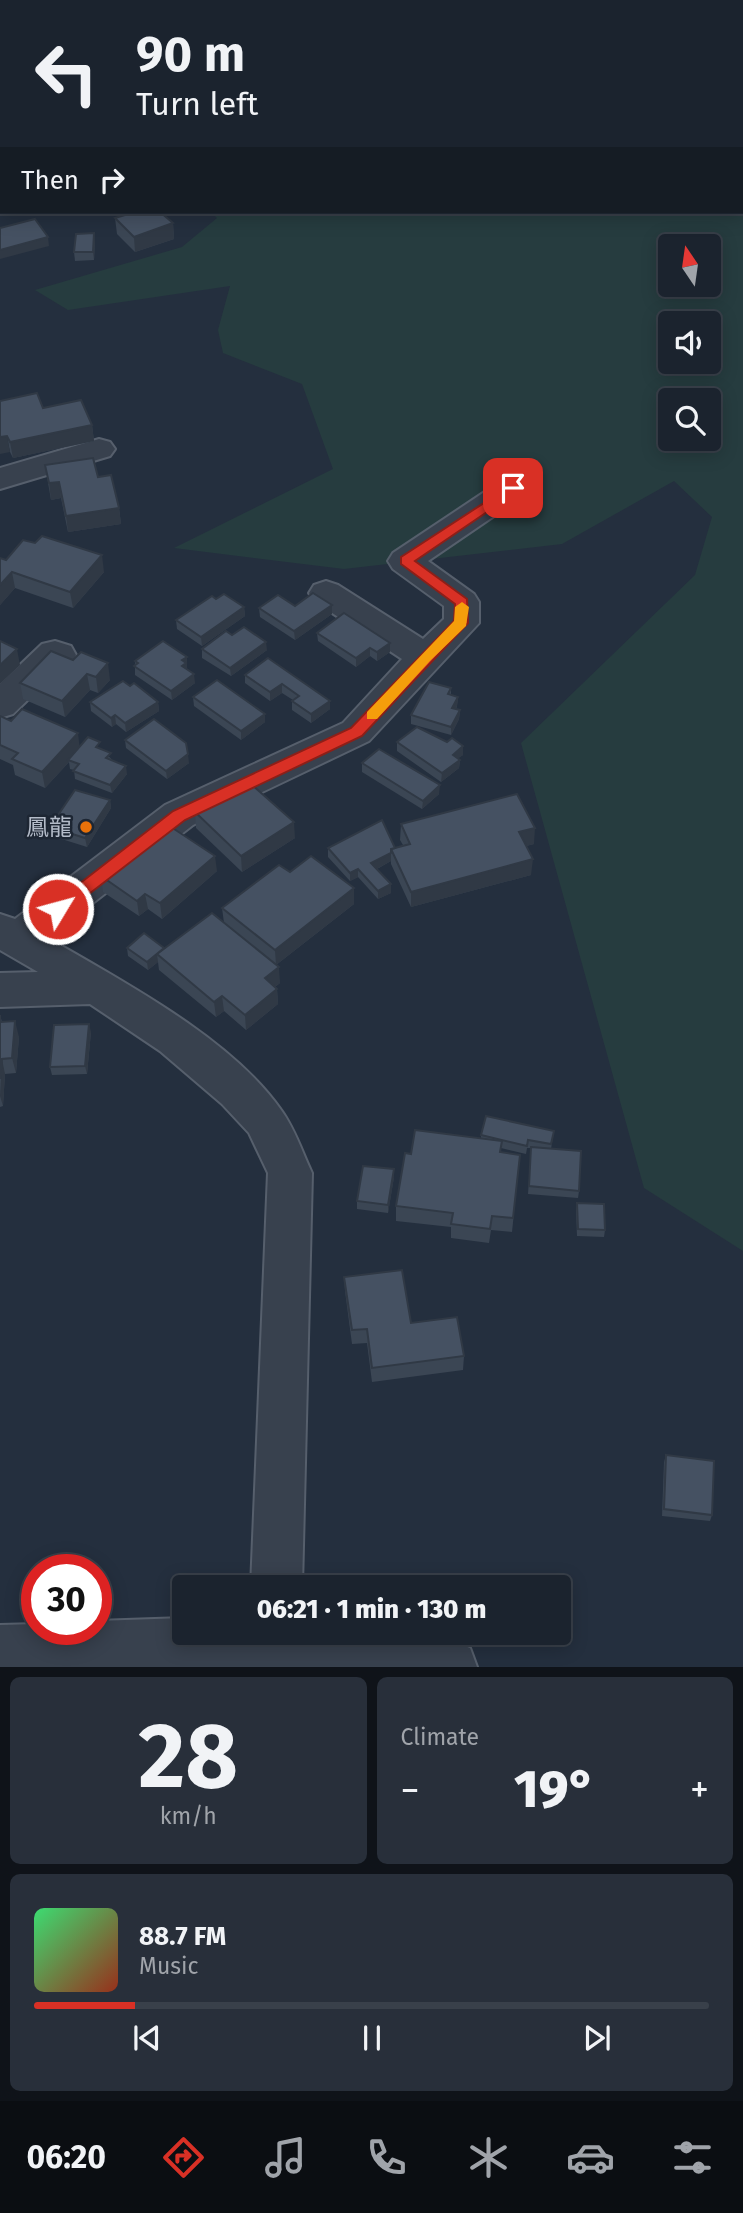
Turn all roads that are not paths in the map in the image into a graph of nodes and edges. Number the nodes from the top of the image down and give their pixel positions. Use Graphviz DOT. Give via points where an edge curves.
graph roads {
  1 [pos="99,449"];
  2 [pos="0,479"];
  3 [pos="513,488"];
  4 [pos="326,593"];
  5 [pos="63,657"];
  6 [pos="425,657"];
  7 [pos="0,705"];
  8 [pos="9,935"];
  9 [pos="92,987"];
  10 [pos="0,990"];
  11 [pos="276,1575"];
  12 [pos="274,1647"];
  13 [pos="0,1651"];
  14 [pos="451,1667"];
  1 -- 2 [label="street"];
  3 -- 6 [label="street" via="405,561 462,602 461,623"];
  4 -- 6 [label="street"];
  5 -- 7 [label="street" via="55,653"];
  6 -- 8 [label="street" via="356,732 179,815"];
  8 -- 9 [label="street"];
  9 -- 10 [label="street"];
  9 -- 11 [label="street" via="227,1081 266,1123 290,1173"];
  12 -- 13 [label="street"];
  12 -- 14 [label="street"];
}
